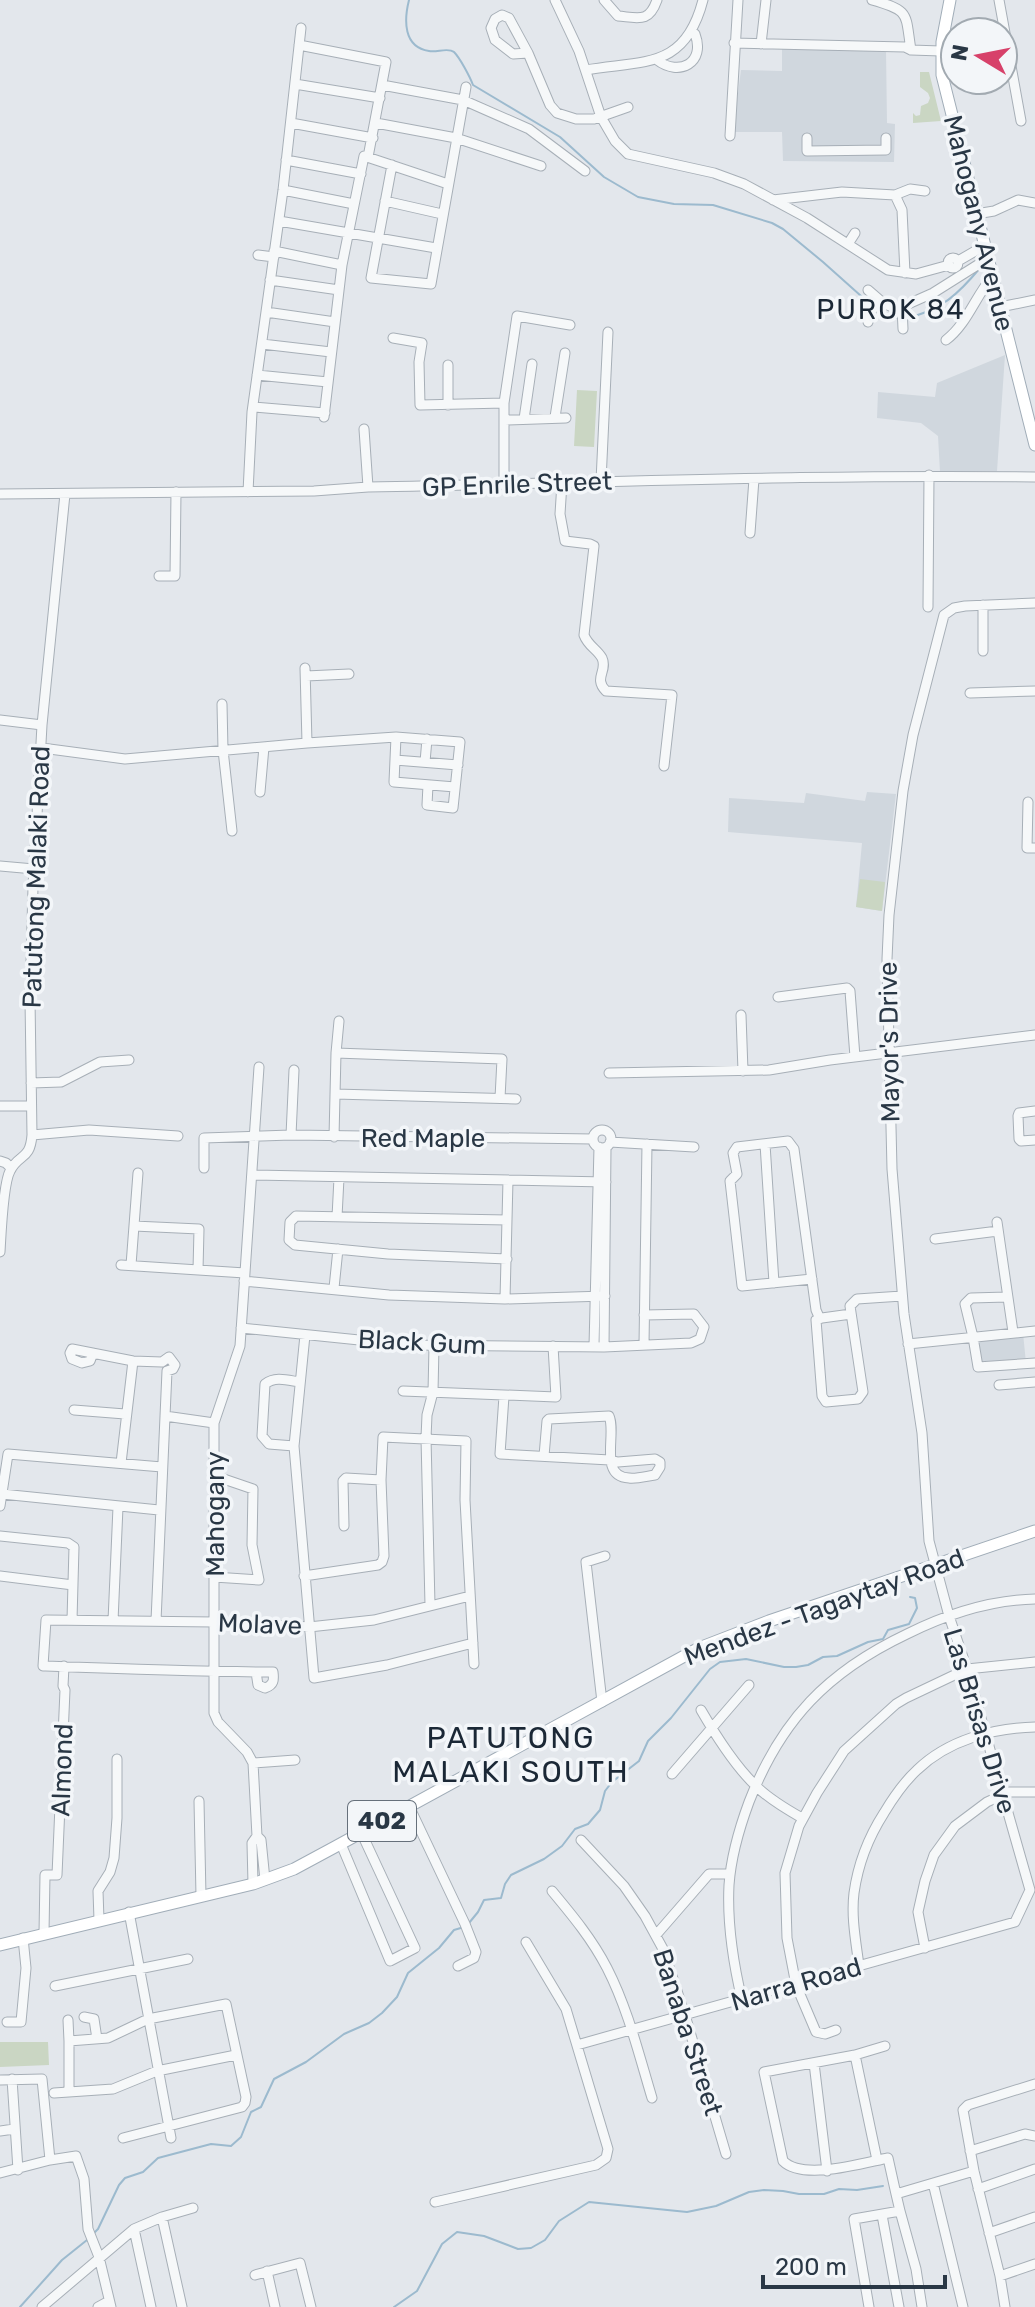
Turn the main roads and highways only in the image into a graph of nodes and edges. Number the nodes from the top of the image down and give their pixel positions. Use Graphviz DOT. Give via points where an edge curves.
graph roads {
  1 [pos="950,0"];
  2 [pos="1035,445"];
  3 [pos="1035,1531"];
  4 [pos="0,1945"];
  1 -- 2 [label="main road, Mahogany Avenue" via="941,46 945,91"];
  3 -- 4 [label="main road, Mendez - Tagaytay Road / 402" via="691,1652 294,1869"];
}
